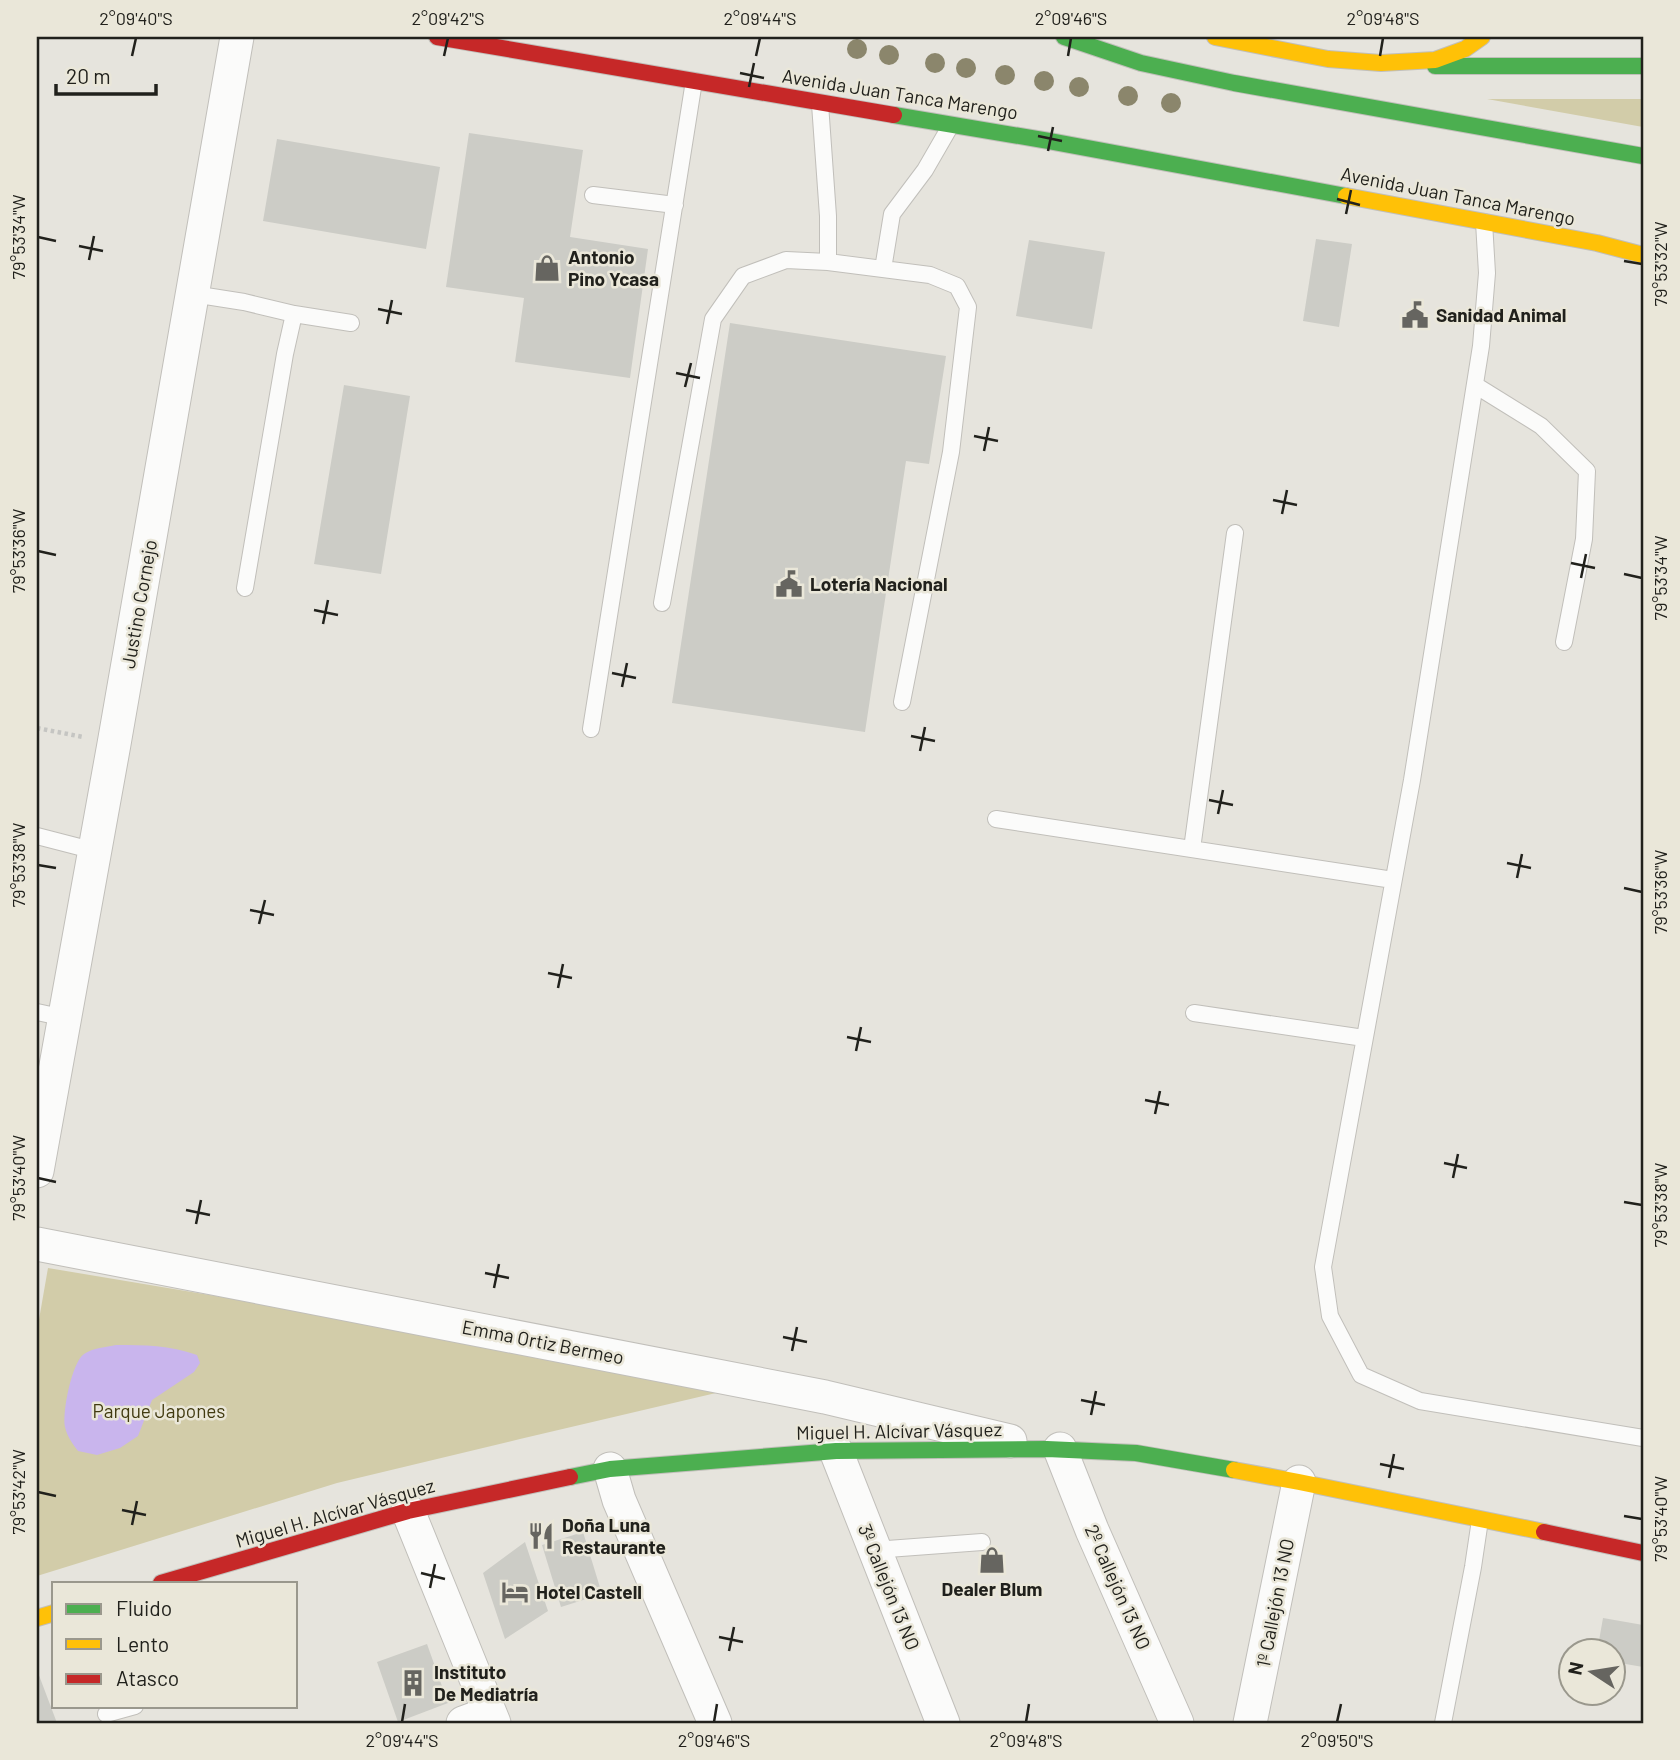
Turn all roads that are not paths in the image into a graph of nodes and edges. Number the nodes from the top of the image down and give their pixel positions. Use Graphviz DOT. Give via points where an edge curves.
graph roads {
  1 [pos="237,37"];
  2 [pos="437,37"];
  3 [pos="1064,37"];
  4 [pos="1221,37"];
  5 [pos="1482,37"];
  6 [pos="1381,63"];
  7 [pos="1643,66"];
  8 [pos="694,81"];
  9 [pos="820,103"];
  10 [pos="951,125"];
  11 [pos="1643,156"];
  12 [pos="593,195"];
  13 [pos="675,205"];
  14 [pos="1484,222"];
  15 [pos="1597,243"];
  16 [pos="1643,244"];
  17 [pos="1643,255"];
  18 [pos="828,262"];
  19 [pos="883,269"];
  20 [pos="193,294"];
  21 [pos="294,314"];
  22 [pos="351,323"];
  23 [pos="1475,385"];
  24 [pos="1235,533"];
  25 [pos="245,588"];
  26 [pos="662,603"];
  27 [pos="1564,642"];
  28 [pos="902,702"];
  29 [pos="591,729"];
  30 [pos="996,819"];
  31 [pos="37,836"];
  32 [pos="1192,849"];
  33 [pos="95,851"];
  34 [pos="1393,880"];
  35 [pos="1194,1013"];
  36 [pos="51,1015"];
  37 [pos="1364,1038"];
  38 [pos="37,1171"];
  39 [pos="37,1244"];
  40 [pos="1643,1438"];
  41 [pos="1053,1449"];
  42 [pos="836,1451"];
  43 [pos="610,1469"];
  44 [pos="1299,1482"];
  45 [pos="408,1511"];
  46 [pos="1480,1520"];
  47 [pos="982,1542"];
  48 [pos="874,1550"];
  49 [pos="1643,1553"];
  50 [pos="166,1582"];
  51 [pos="128,1708"];
  52 [pos="106,1714"];
  53 [pos="482,1720"];
  54 [pos="715,1723"];
  55 [pos="943,1723"];
  56 [pos="1177,1723"];
  57 [pos="1251,1723"];
  58 [pos="1443,1723"];
  1 -- 20 [label="street, Justino Cornejo"];
  2 -- 8 [label="main road, Avenida Juan Tanca Marengo"];
  3 -- 11 [label="main road" via="1141,63 1234,83"];
  4 -- 6 [label="main road" via="1328,58"];
  5 -- 6 [label="main road" via="1435,60"];
  6 -- 7 [label="main road"];
  8 -- 9 [label="main road, Avenida Juan Tanca Marengo"];
  8 -- 13 [label="lane"];
  9 -- 10 [label="main road, Avenida Juan Tanca Marengo"];
  9 -- 18 [label="lane"];
  10 -- 14 [label="main road, Avenida Juan Tanca Marengo"];
  10 -- 19 [label="lane" via="892,214"];
  12 -- 13 [label="lane"];
  13 -- 29 [label="lane"];
  14 -- 15 [label="main road, Avenida Juan Tanca Marengo"];
  14 -- 23 [label="lane" via="1487,272"];
  15 -- 16 [label="main road"];
  15 -- 17 [label="main road, Avenida Juan Tanca Marengo"];
  18 -- 19 [label="lane"];
  18 -- 26 [label="lane" via="786,260 743,276 713,319"];
  19 -- 28 [label="lane" via="930,275 957,286 968,307 951,452"];
  20 -- 21 [label="lane"];
  20 -- 33 [label="street, Justino Cornejo"];
  21 -- 22 [label="lane"];
  21 -- 25 [label="lane"];
  23 -- 27 [label="lane" via="1541,426 1587,471 1584,539"];
  23 -- 34 [label="lane"];
  24 -- 32 [label="lane"];
  30 -- 32 [label="lane"];
  31 -- 33 [label="lane"];
  32 -- 34 [label="lane"];
  33 -- 36 [label="street, Justino Cornejo"];
  34 -- 37 [label="lane"];
  35 -- 37 [label="lane"];
  36 -- 38 [label="street, Justino Cornejo"];
  37 -- 40 [label="lane" via="1323,1266 1330,1316 1361,1374 1420,1401"];
  39 -- 41 [label="street, Emma Ortiz Bermeo" via="825,1397"];
  41 -- 42 [label="main road, Miguel H. Alcívar Vásquez"];
  41 -- 44 [label="main road, Miguel H. Alcívar Vásquez" via="1136,1453"];
  41 -- 56 [label="street, 2º Callejón 13 NO"];
  42 -- 43 [label="main road, Miguel H. Alcívar Vásquez"];
  42 -- 48 [label="street, 3º Callejón 13 NO"];
  43 -- 45 [label="main road, Miguel H. Alcívar Vásquez"];
  43 -- 54 [label="street" via="619,1500"];
  44 -- 46 [label="main road, Miguel H. Alcívar Vásquez"];
  44 -- 57 [label="street, 1º Callejón 13 NO"];
  45 -- 50 [label="main road, Miguel H. Alcívar Vásquez" via="241,1567"];
  45 -- 53 [label="street"];
  46 -- 49 [label="main road, Miguel H. Alcívar Vásquez"];
  46 -- 58 [label="lane"];
  47 -- 48 [label="lane"];
  48 -- 55 [label="street, 3º Callejón 13 NO"];
  51 -- 52 [label="lane"];
}
